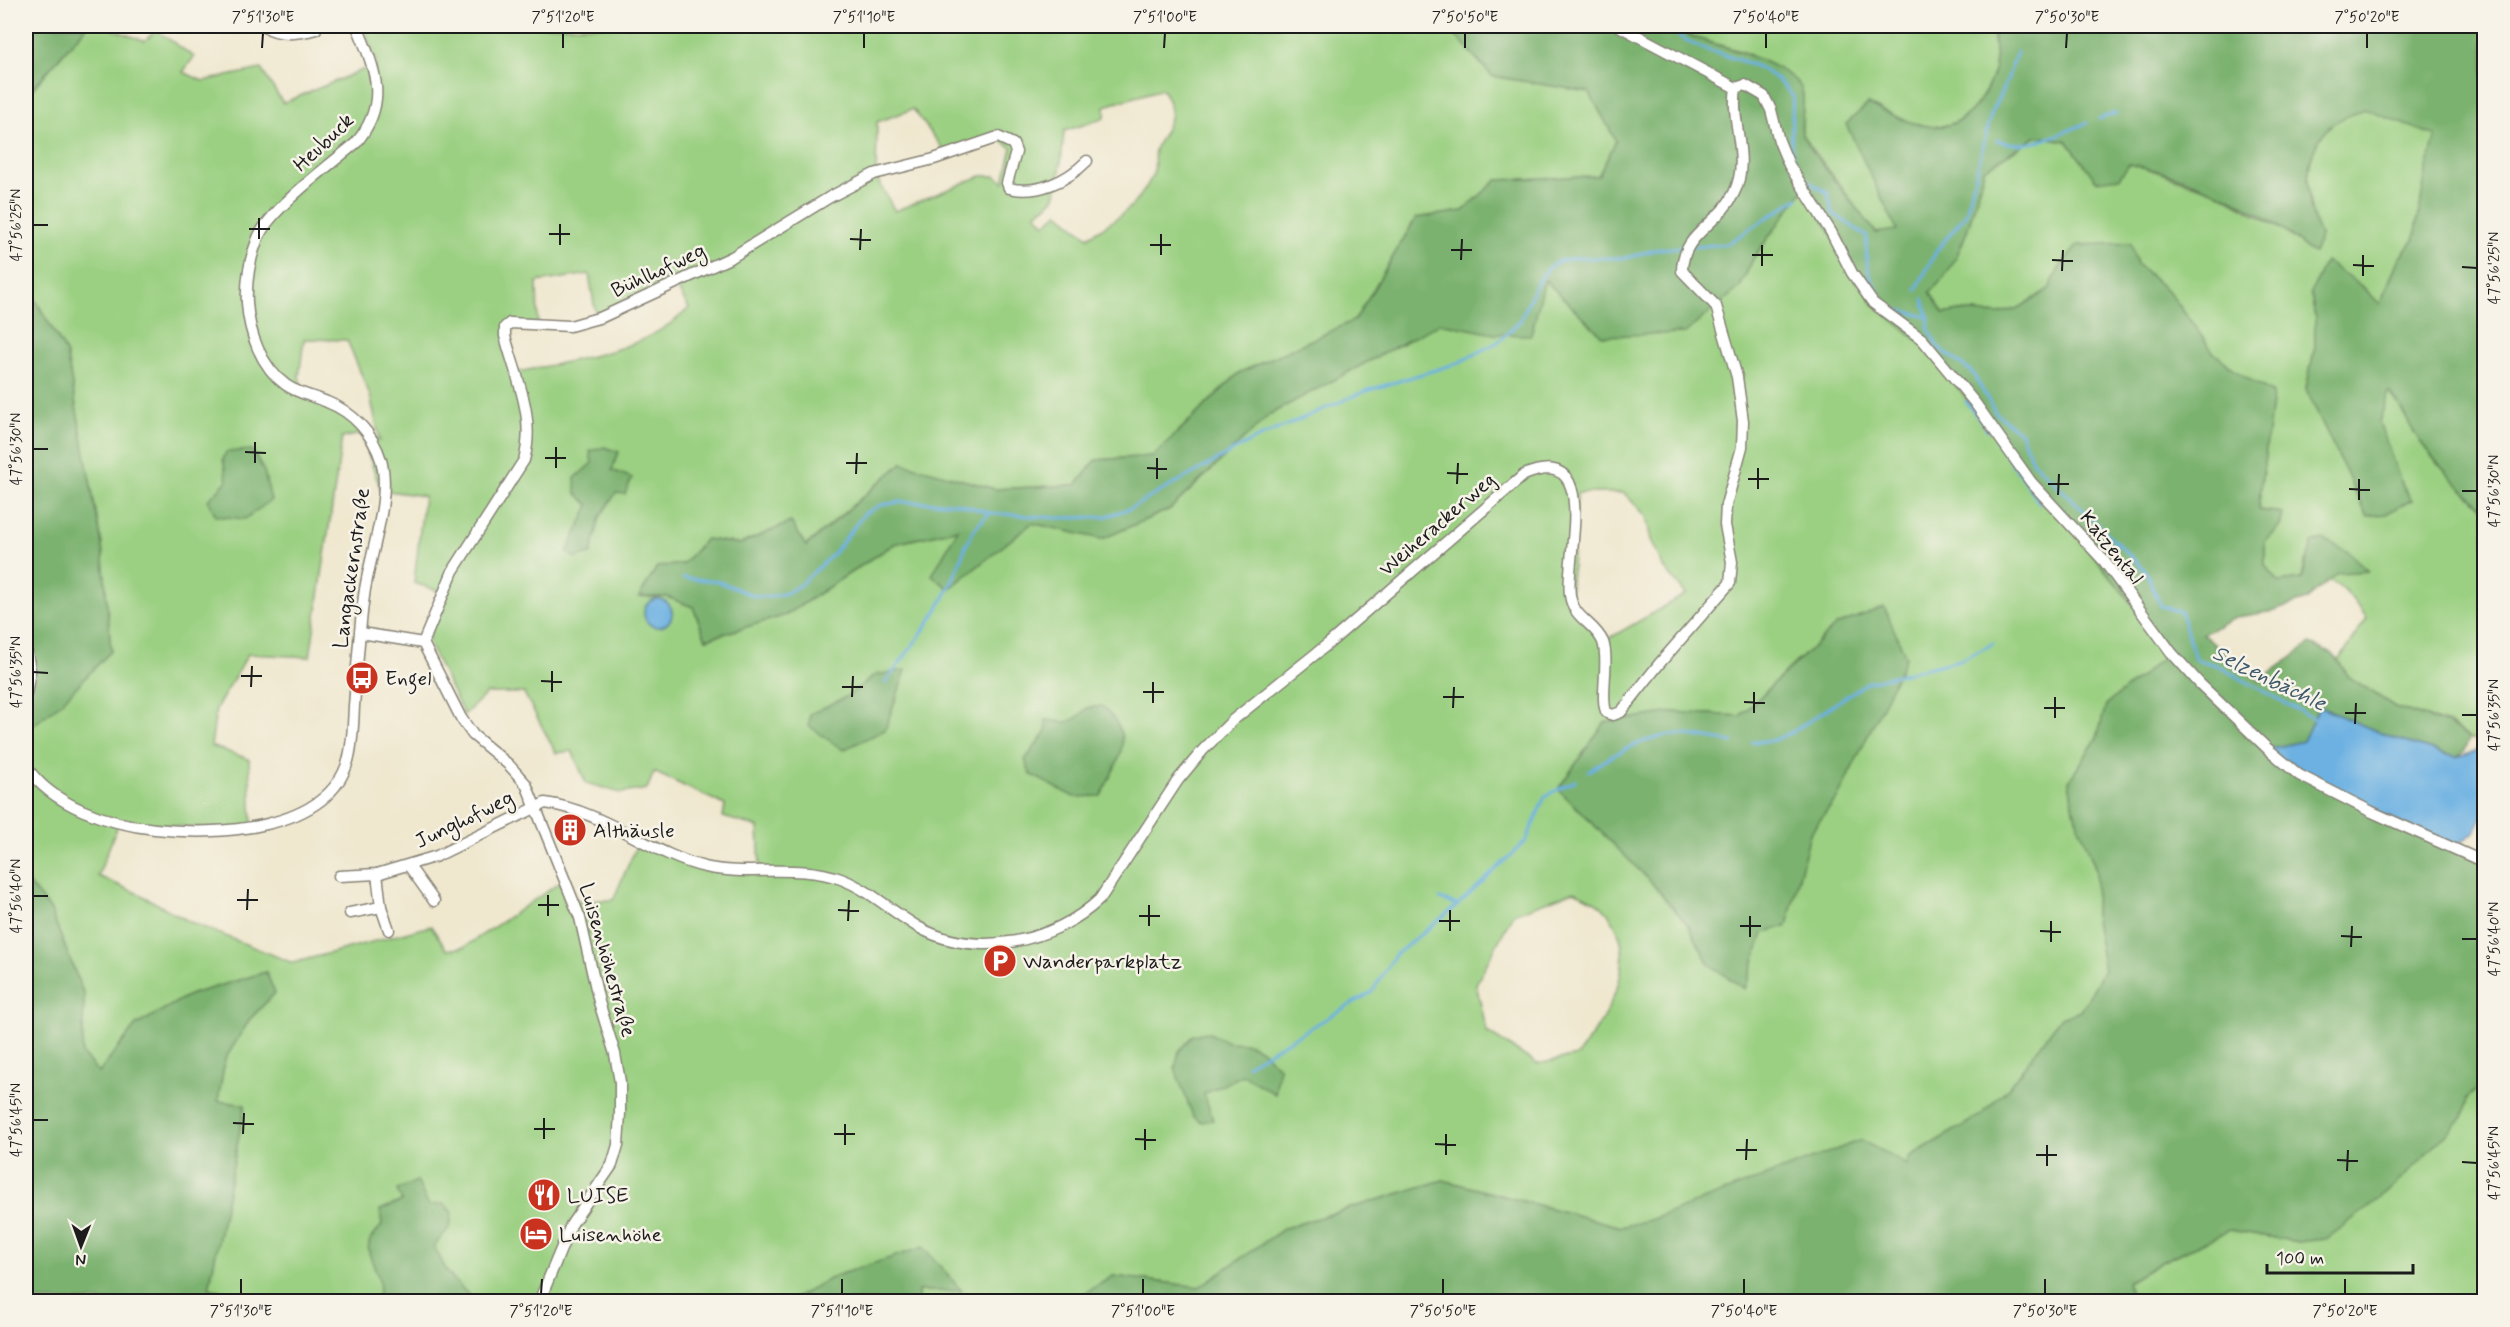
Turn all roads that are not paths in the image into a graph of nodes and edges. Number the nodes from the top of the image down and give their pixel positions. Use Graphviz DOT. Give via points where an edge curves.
graph roads {
  1 [pos="264,26"];
  2 [pos="357,26"];
  3 [pos="1619,26"];
  4 [pos="316,29"];
  5 [pos="1736,88"];
  6 [pos="1087,161"];
  7 [pos="258,236"];
  8 [pos="361,633"];
  9 [pos="423,643"];
  10 [pos="26,648"];
  11 [pos="26,694"];
  12 [pos="26,766"];
  13 [pos="534,806"];
  14 [pos="2484,862"];
  15 [pos="409,866"];
  16 [pos="377,874"];
  17 [pos="339,876"];
  18 [pos="434,901"];
  19 [pos="381,907"];
  20 [pos="350,914"];
  21 [pos="389,930"];
  22 [pos="539,1302"];
  1 -- 4 [label="street" via="279,33 299,34"];
  2 -- 7 [label="street, Heubuck" via="378,89 368,130 276,212"];
  3 -- 5 [label="street, Katzental"];
  5 -- 13 [label="street, Weiherackerweg" via="1741,173 1723,210 1688,245 1682,271 1716,306 1737,377 1743,421 1742,447 1725,525 1732,562 1730,583 1621,712 1607,713 1603,708 1603,643 1598,632 1575,610 1570,597 1575,501 1569,483 1551,469 1540,468 1524,475 1328,644 1233,720 1178,780 1100,899 1083,915 1051,932 1007,942 981,943 934,935 839,878 707,867 689,862 619,826 559,804"];
  5 -- 14 [label="street, Katzental" via="1745,85 1764,96 1789,165 1873,303 1922,339 1975,403 2031,482 2104,561 2171,652 2200,684 2300,775"];
  6 -- 9 [label="street, Bühlhofweg" via="1066,179 1023,191 1010,188 1007,183 1016,152 1013,144 998,137 987,140 874,174 732,257 602,317 570,326 510,323 505,327 505,336 528,416 529,444 520,468 453,571"];
  7 -- 8 [label="street, Langackernstraße" via="248,277 247,303 252,334 266,365 285,384 330,403 360,424 375,442 382,464 383,494 367,574"];
  8 -- 9 [label="street"];
  8 -- 12 [label="street, Langackernstraße" via="348,760 328,795 294,815 255,826 206,832 141,827 101,817 64,801 45,789"];
  9 -- 13 [label="street, Luisenhöhestraße" via="461,718 473,735 526,784"];
  10 -- 11 [label="street" via="30,670"];
  13 -- 15 [label="street, Junghofweg" via="453,849"];
  13 -- 22 [label="street, Luisenhöhestraße" via="580,918 620,1082 618,1145 612,1165 571,1225"];
  15 -- 16 [label="street, Junghofweg"];
  15 -- 18 [label="street, Junghofweg"];
  16 -- 17 [label="street, Junghofweg"];
  16 -- 19 [label="street"];
  19 -- 20 [label="street"];
  19 -- 21 [label="street"];
}
